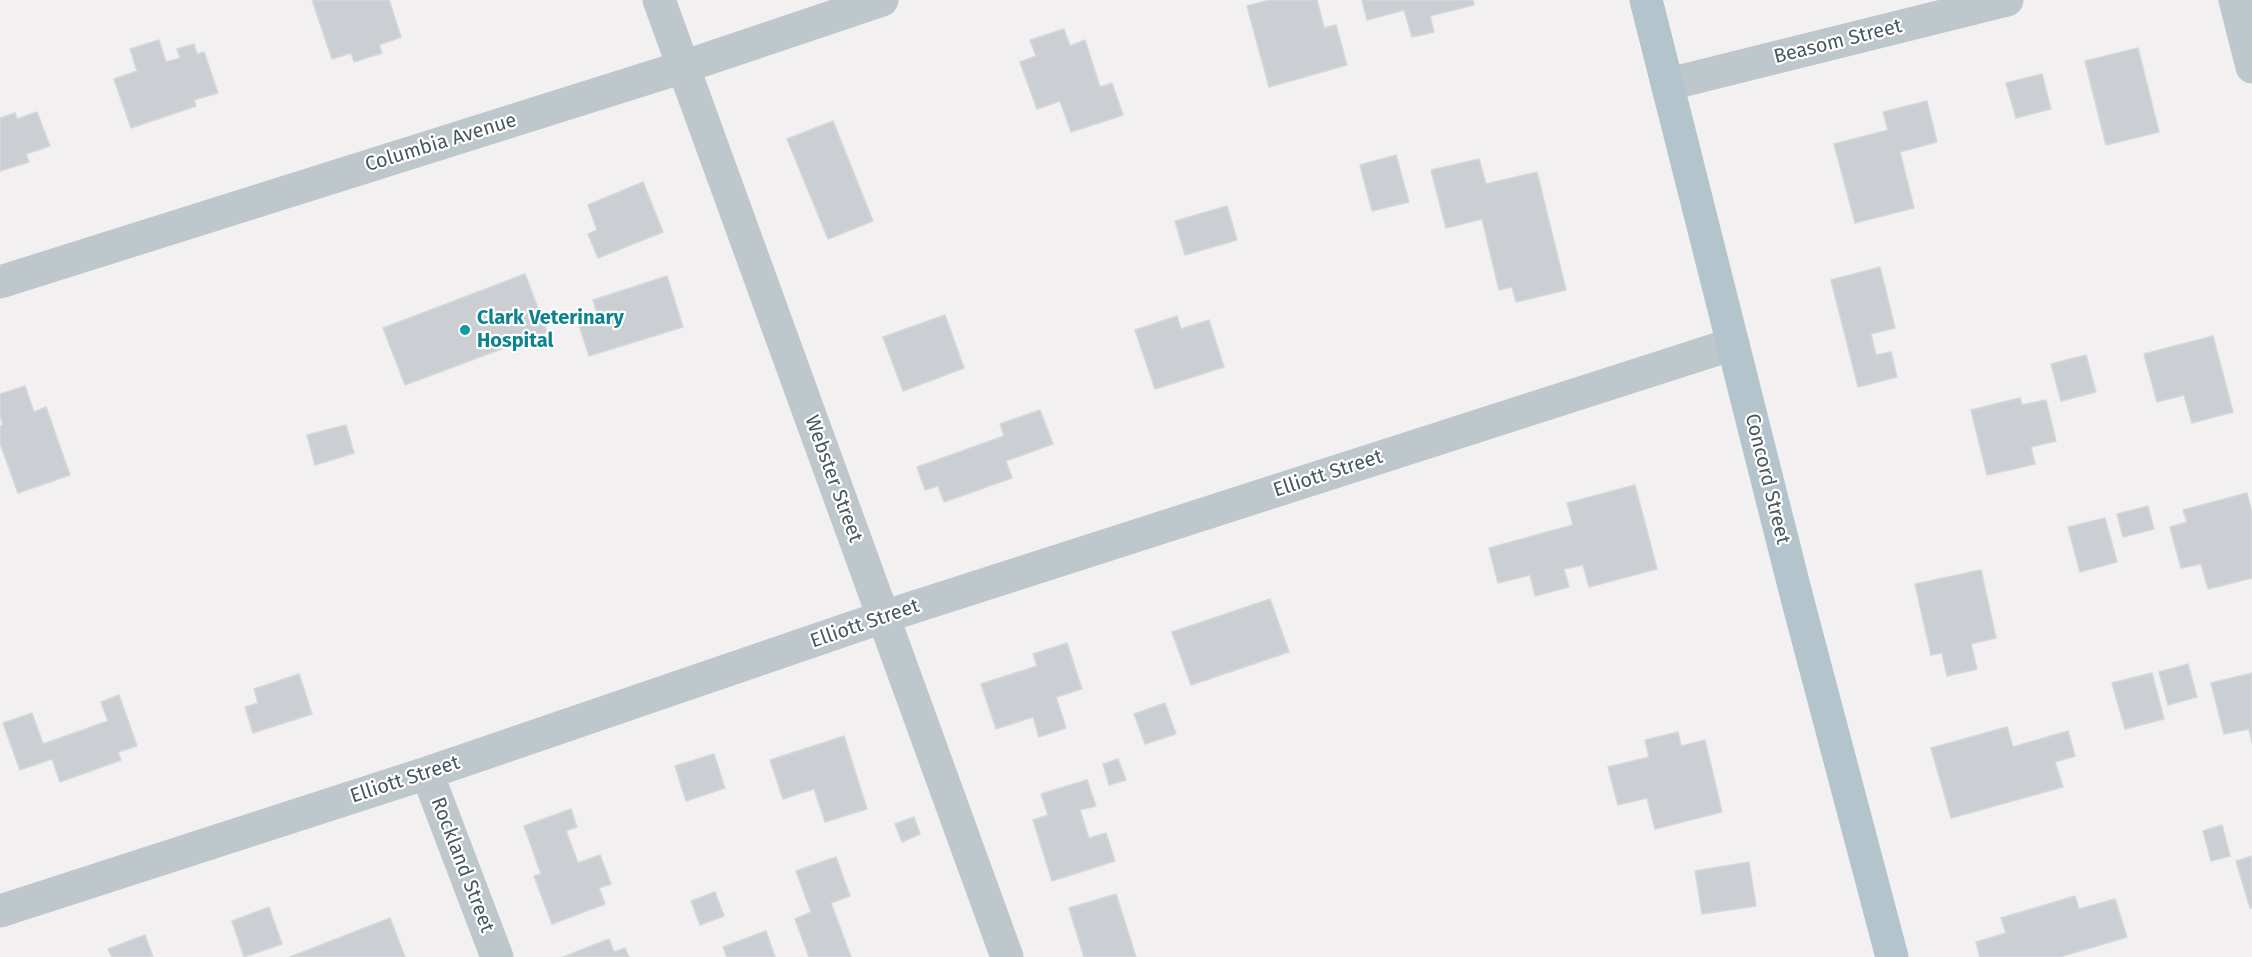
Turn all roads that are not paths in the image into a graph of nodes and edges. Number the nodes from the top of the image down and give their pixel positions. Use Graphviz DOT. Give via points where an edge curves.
graph roads {
  1 [pos="658,0"];
  2 [pos="882,0"];
  3 [pos="1646,0"];
  4 [pos="2007,0"];
  5 [pos="2235,0"];
  6 [pos="682,67"];
  7 [pos="2252,67"];
  8 [pos="1668,84"];
  9 [pos="0,282"];
  10 [pos="1733,344"];
  11 [pos="883,617"];
  12 [pos="427,773"];
  13 [pos="0,911"];
  14 [pos="497,957"];
  15 [pos="1007,957"];
  16 [pos="1892,957"];
  1 -- 6 [label="street, Webster Street"];
  2 -- 6 [label="street, Columbia Avenue"];
  3 -- 8 [label="main road, Concord Street"];
  4 -- 8 [label="street, Beasom Street"];
  5 -- 7 [label="street"];
  6 -- 9 [label="street, Columbia Avenue"];
  6 -- 11 [label="street, Webster Street"];
  8 -- 10 [label="main road, Concord Street"];
  10 -- 11 [label="street, Elliott Street"];
  10 -- 16 [label="main road, Concord Street"];
  11 -- 12 [label="street, Elliott Street"];
  11 -- 15 [label="street, Webster Street"];
  12 -- 13 [label="street, Elliott Street"];
  12 -- 14 [label="street, Rockland Street"];
}
